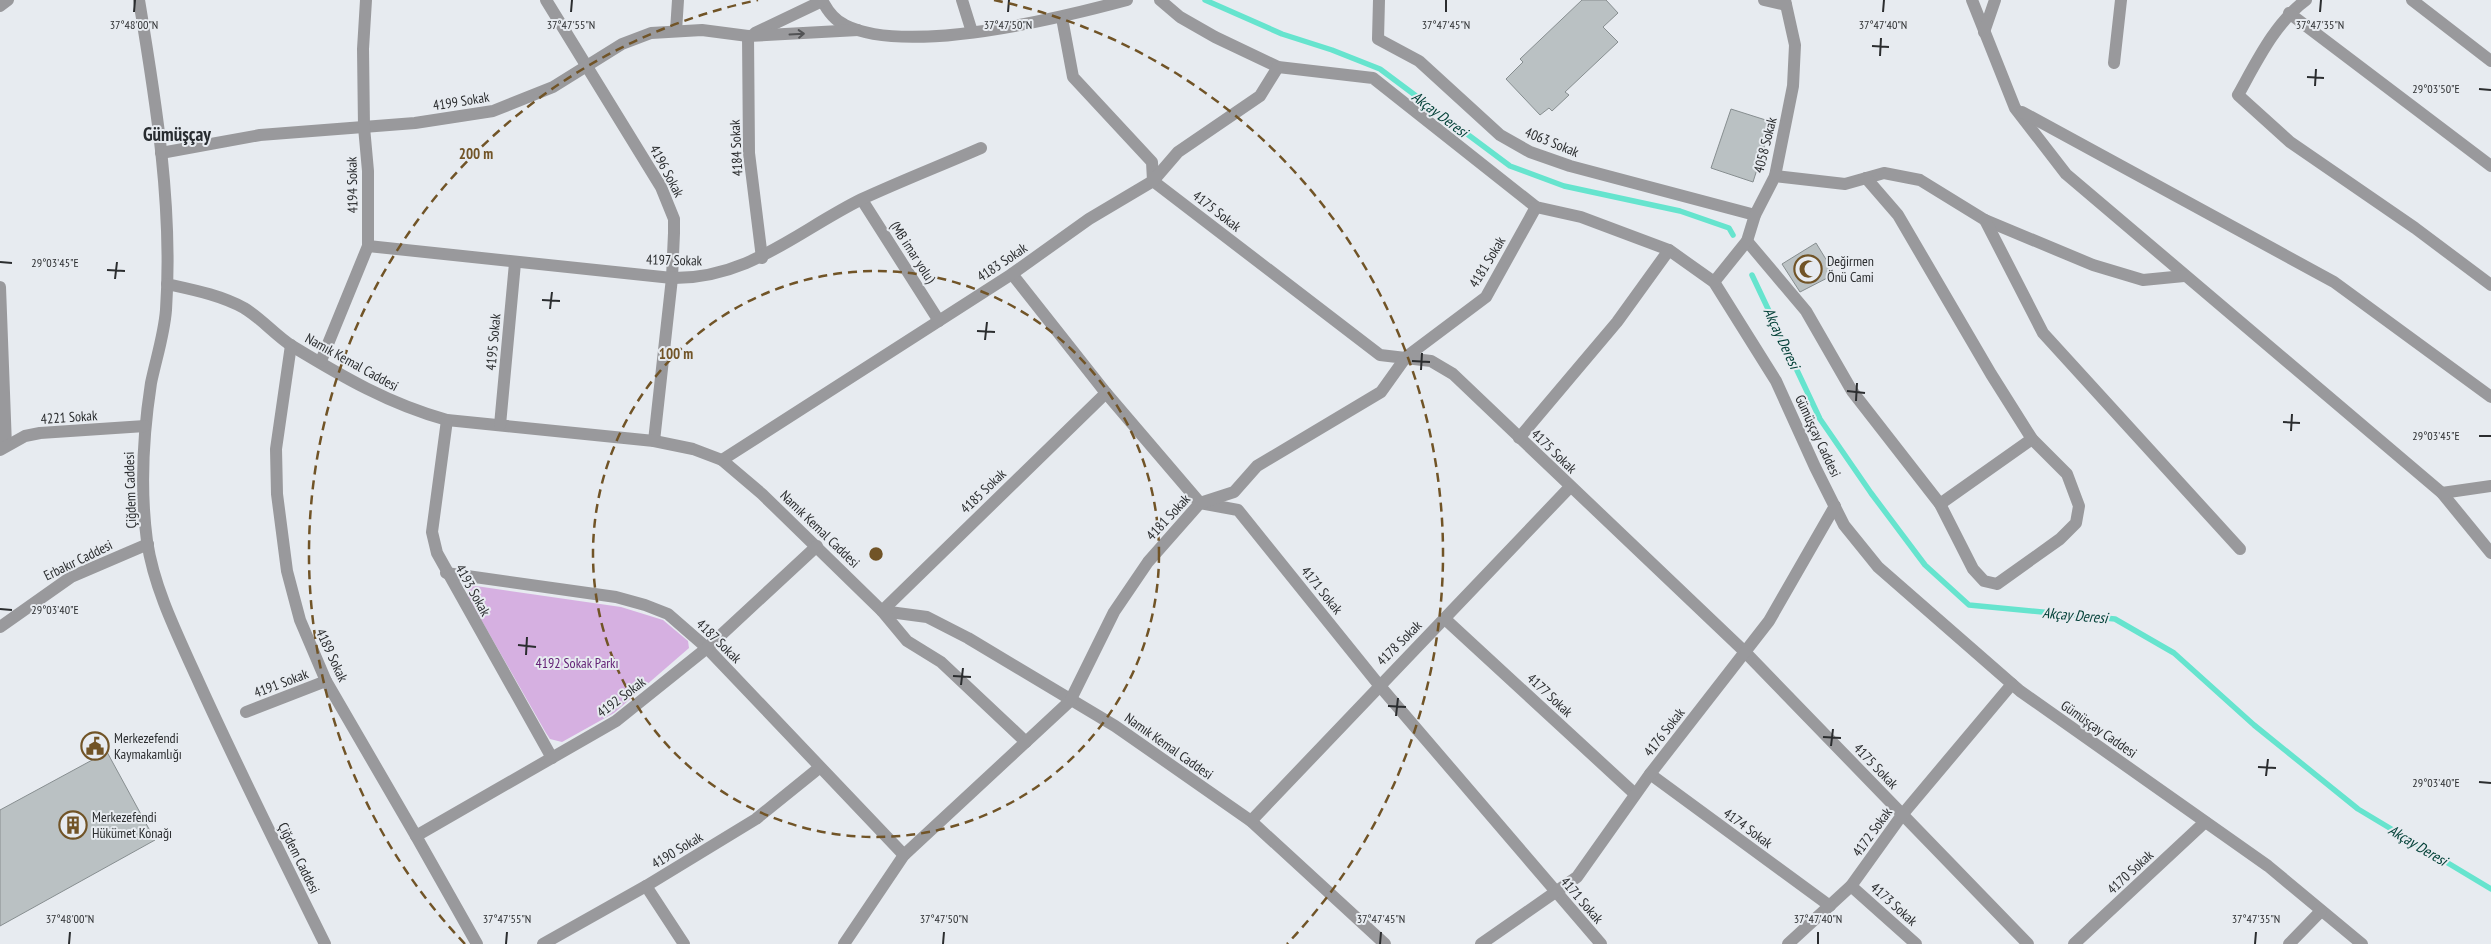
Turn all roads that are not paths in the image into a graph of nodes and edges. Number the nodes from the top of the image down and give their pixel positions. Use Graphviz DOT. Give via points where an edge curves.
graph roads {
  1 [pos="8,0"];
  2 [pos="139,0"];
  3 [pos="366,0"];
  4 [pos="546,0"];
  5 [pos="678,0"];
  6 [pos="822,0"];
  7 [pos="962,0"];
  8 [pos="1127,0"];
  9 [pos="1160,0"];
  10 [pos="1379,0"];
  11 [pos="1764,0"];
  12 [pos="1972,0"];
  13 [pos="1995,0"];
  14 [pos="2121,0"];
  15 [pos="2306,0"];
  16 [pos="2412,0"];
  17 [pos="1785,3"];
  18 [pos="0,6"];
  19 [pos="2289,13"];
  20 [pos="1062,18"];
  21 [pos="676,30"];
  22 [pos="858,30"];
  23 [pos="972,32"];
  24 [pos="1984,32"];
  25 [pos="748,36"];
  26 [pos="2491,61"];
  27 [pos="2114,63"];
  28 [pos="587,67"];
  29 [pos="1278,67"];
  30 [pos="2015,108"];
  31 [pos="364,127"];
  32 [pos="981,148"];
  33 [pos="161,153"];
  34 [pos="2491,166"];
  35 [pos="1775,176"];
  36 [pos="1866,178"];
  37 [pos="1153,180"];
  38 [pos="862,200"];
  39 [pos="1536,207"];
  40 [pos="1755,215"];
  41 [pos="1984,220"];
  42 [pos="1747,240"];
  43 [pos="368,246"];
  44 [pos="1669,250"];
  45 [pos="762,258"];
  46 [pos="515,262"];
  47 [pos="1012,274"];
  48 [pos="2184,276"];
  49 [pos="672,278"];
  50 [pos="1714,282"];
  51 [pos="167,284"];
  52 [pos="2491,285"];
  53 [pos="0,287"];
  54 [pos="939,321"];
  55 [pos="291,345"];
  56 [pos="1406,357"];
  57 [pos="321,361"];
  58 [pos="1106,392"];
  59 [pos="2491,397"];
  60 [pos="447,420"];
  61 [pos="500,425"];
  62 [pos="145,426"];
  63 [pos="1519,438"];
  64 [pos="2032,439"];
  65 [pos="654,441"];
  66 [pos="3,448"];
  67 [pos="722,460"];
  68 [pos="2491,486"];
  69 [pos="1570,487"];
  70 [pos="2442,493"];
  71 [pos="1200,503"];
  72 [pos="1940,504"];
  73 [pos="1834,506"];
  74 [pos="148,544"];
  75 [pos="817,546"];
  76 [pos="2240,549"];
  77 [pos="2491,554"];
  78 [pos="446,573"];
  79 [pos="882,611"];
  80 [pos="1445,618"];
  81 [pos="0,627"];
  82 [pos="708,648"];
  83 [pos="1745,652"];
  84 [pos="326,681"];
  85 [pos="2012,684"];
  86 [pos="1379,685"];
  87 [pos="1070,701"];
  88 [pos="246,712"];
  89 [pos="1026,742"];
  90 [pos="552,758"];
  91 [pos="819,768"];
  92 [pos="1650,774"];
  93 [pos="1635,794"];
  94 [pos="1902,815"];
  95 [pos="1251,821"];
  96 [pos="2205,822"];
  97 [pos="416,836"];
  98 [pos="904,855"];
  99 [pos="646,886"];
  100 [pos="1851,886"];
  101 [pos="1555,891"];
  102 [pos="1830,906"];
  103 [pos="2321,911"];
  104 [pos="325,944"];
  105 [pos="477,944"];
  106 [pos="542,944"];
  107 [pos="684,944"];
  108 [pos="844,944"];
  109 [pos="1385,944"];
  110 [pos="1481,944"];
  111 [pos="1601,944"];
  112 [pos="1788,944"];
  113 [pos="1916,944"];
  114 [pos="2028,944"];
  115 [pos="2074,944"];
  116 [pos="2288,944"];
  117 [pos="2362,944"];
  1 -- 18 [label="street"];
  2 -- 33 [label="street, Çiğdem Caddesi"];
  3 -- 31 [label="street, 4194 Sokak"];
  4 -- 28 [label="street, 4196 Sokak"];
  5 -- 21 [label="street"];
  6 -- 22 [label="street" via="838,21"];
  6 -- 25 [label="street"];
  7 -- 23 [label="street"];
  8 -- 20 [label="street"];
  9 -- 29 [label="street, Gümüşçay Caddesi" via="1180,17 1215,37"];
  10 -- 40 [label="street, 4063 Sokak" via="1378,39 1419,62 1500,135 1530,152 1570,166"];
  11 -- 17 [label="street"];
  12 -- 24 [label="street"];
  13 -- 24 [label="street"];
  14 -- 27 [label="street"];
  15 -- 19 [label="street"];
  16 -- 26 [label="street"];
  17 -- 35 [label="street, 4058 Sokak" via="1795,45 1793,86"];
  19 -- 34 [label="street"];
  19 -- 52 [label="street" via="2257,59 2238,94 2290,142"];
  20 -- 23 [label="street"];
  20 -- 37 [label="street" via="1074,77 1152,162"];
  21 -- 25 [label="street, 4199 Sokak"];
  21 -- 28 [label="street, 4199 Sokak" via="636,38"];
  22 -- 23 [label="street" via="883,36 941,36"];
  25 -- 22 [label="street, 4199 Sokak, one-way"];
  24 -- 30 [label="street"];
  25 -- 45 [label="street, 4184 Sokak" via="749,152"];
  28 -- 31 [label="street, 4199 Sokak" via="553,87 493,111"];
  28 -- 49 [label="street, 4196 Sokak" via="669,205 674,233"];
  29 -- 37 [label="street, 4183 Sokak" via="1260,96 1178,152"];
  29 -- 39 [label="street, Gümüşçay Caddesi" via="1373,78"];
  30 -- 48 [label="street" via="2066,174"];
  30 -- 59 [label="street" via="2334,282"];
  31 -- 33 [label="street, 4199 Sokak" via="260,135"];
  31 -- 43 [label="street, 4194 Sokak" via="368,171"];
  32 -- 38 [label="street, 4197 Sokak"];
  33 -- 51 [label="street, Çiğdem Caddesi" via="169,250"];
  35 -- 36 [label="street" via="1845,184"];
  35 -- 40 [label="street, 4058 Sokak"];
  36 -- 41 [label="street" via="1884,173 1920,180"];
  36 -- 64 [label="street" via="1898,215"];
  37 -- 47 [label="street, 4183 Sokak"];
  37 -- 56 [label="street, 4175 Sokak" via="1380,355"];
  38 -- 45 [label="street, 4197 Sokak"];
  38 -- 54 [label="street, (MB imar yolu)"];
  39 -- 44 [label="street, Gümüşçay Caddesi" via="1581,217"];
  39 -- 56 [label="street, 4181 Sokak" via="1486,297"];
  40 -- 42 [label="street, 4058 Sokak"];
  41 -- 48 [label="street" via="2093,265 2143,280"];
  41 -- 76 [label="street" via="2043,333"];
  42 -- 50 [label="street, 4058 Sokak"];
  42 -- 72 [label="street" via="1806,311 1852,392"];
  43 -- 46 [label="street, 4197 Sokak"];
  43 -- 57 [label="street, 4194 Sokak"];
  44 -- 50 [label="street, Gümüşçay Caddesi"];
  44 -- 63 [label="street" via="1617,322"];
  45 -- 49 [label="street, 4197 Sokak" via="697,278"];
  46 -- 49 [label="street, 4197 Sokak"];
  46 -- 61 [label="street, 4195 Sokak"];
  47 -- 54 [label="street, 4183 Sokak"];
  47 -- 58 [label="street"];
  48 -- 70 [label="street"];
  49 -- 65 [label="street, 4196 Sokak"];
  50 -- 73 [label="street, Gümüşçay Caddesi" via="1776,381"];
  51 -- 55 [label="street, Namık Kemal Caddesi" via="217,296 246,309"];
  51 -- 62 [label="street, Çiğdem Caddesi" via="166,314"];
  53 -- 66 [label="street"];
  54 -- 67 [label="street, 4183 Sokak"];
  55 -- 57 [label="street, Namık Kemal Caddesi"];
  55 -- 84 [label="street, 4189 Sokak" via="276,449 277,494 287,571 300,620"];
  56 -- 63 [label="street, 4175 Sokak" via="1431,361 1453,374"];
  56 -- 71 [label="street, 4181 Sokak" via="1381,392 1257,466 1234,492"];
  57 -- 60 [label="street, Namık Kemal Caddesi" via="389,401"];
  58 -- 71 [label="street"];
  58 -- 79 [label="street, 4185 Sokak"];
  60 -- 61 [label="street, Namık Kemal Caddesi"];
  60 -- 78 [label="street, 4193 Sokak" via="432,532 436,552"];
  61 -- 65 [label="street, Namık Kemal Caddesi"];
  62 -- 66 [label="street, 4221 Sokak" via="40,433 25,436"];
  62 -- 74 [label="street, Çiğdem Caddesi" via="144,488"];
  63 -- 69 [label="street, 4175 Sokak"];
  64 -- 72 [label="street"];
  64 -- 72 [label="street" via="2067,474 2079,506 2076,523 2060,539 1997,584 1984,581 1973,569"];
  65 -- 67 [label="street, Namık Kemal Caddesi" via="693,449"];
  67 -- 75 [label="street, Namık Kemal Caddesi"];
  68 -- 70 [label="street"];
  69 -- 80 [label="street, 4178 Sokak"];
  69 -- 83 [label="street, 4175 Sokak"];
  70 -- 77 [label="street"];
  71 -- 86 [label="street, 4171 Sokak" via="1238,510"];
  71 -- 87 [label="street, 4181 Sokak" via="1148,562 1114,612"];
  73 -- 83 [label="street, 4176 Sokak" via="1770,621"];
  73 -- 85 [label="street, Gümüşçay Caddesi" via="1844,525 1878,567"];
  74 -- 81 [label="street, Erbakır Caddesi" via="71,577"];
  74 -- 104 [label="street, Çiğdem Caddesi" via="161,591 182,645"];
  75 -- 79 [label="street, Namık Kemal Caddesi"];
  75 -- 82 [label="street, 4192 Sokak"];
  78 -- 82 [label="street, 4187 Sokak" via="645,604 668,614"];
  78 -- 90 [label="street, 4193 Sokak"];
  79 -- 87 [label="street, Namık Kemal Caddesi" via="927,617 968,638"];
  79 -- 89 [label="street" via="907,641 941,662"];
  80 -- 86 [label="street, 4178 Sokak"];
  80 -- 93 [label="street, 4177 Sokak"];
  82 -- 90 [label="street, 4192 Sokak" via="616,721"];
  82 -- 91 [label="street, 4187 Sokak"];
  83 -- 92 [label="street, 4176 Sokak"];
  83 -- 94 [label="street, 4175 Sokak"];
  84 -- 88 [label="street, 4191 Sokak"];
  84 -- 97 [label="street, 4189 Sokak"];
  85 -- 94 [label="street, 4172 Sokak"];
  85 -- 96 [label="street, Gümüşçay Caddesi"];
  86 -- 95 [label="street, 4178 Sokak"];
  86 -- 101 [label="street, 4171 Sokak"];
  87 -- 89 [label="street, 4181 Sokak"];
  87 -- 95 [label="street, Namık Kemal Caddesi" via="1115,726"];
  89 -- 98 [label="street, 4181 Sokak"];
  90 -- 97 [label="street, 4192 Sokak"];
  91 -- 98 [label="street, 4187 Sokak"];
  91 -- 99 [label="street, 4190 Sokak" via="756,819"];
  92 -- 93 [label="street, 4176 Sokak"];
  92 -- 102 [label="street, 4174 Sokak"];
  93 -- 101 [label="street, 4176 Sokak" via="1577,877"];
  94 -- 100 [label="street, 4172 Sokak"];
  94 -- 114 [label="street, 4175 Sokak"];
  95 -- 109 [label="street, Namık Kemal Caddesi"];
  96 -- 103 [label="street, Gümüşçay Caddesi" via="2268,866"];
  96 -- 115 [label="street, 4170 Sokak"];
  97 -- 105 [label="street, 4189 Sokak"];
  98 -- 108 [label="street, 4181 Sokak"];
  99 -- 106 [label="street, 4190 Sokak"];
  99 -- 107 [label="street"];
  100 -- 102 [label="street, 4172 Sokak"];
  100 -- 113 [label="street, 4173 Sokak"];
  101 -- 110 [label="street, 4176 Sokak"];
  101 -- 111 [label="street, 4171 Sokak"];
  102 -- 112 [label="street, 4172 Sokak"];
  103 -- 116 [label="street"];
  103 -- 117 [label="street, Gümüşçay Caddesi"];
}
